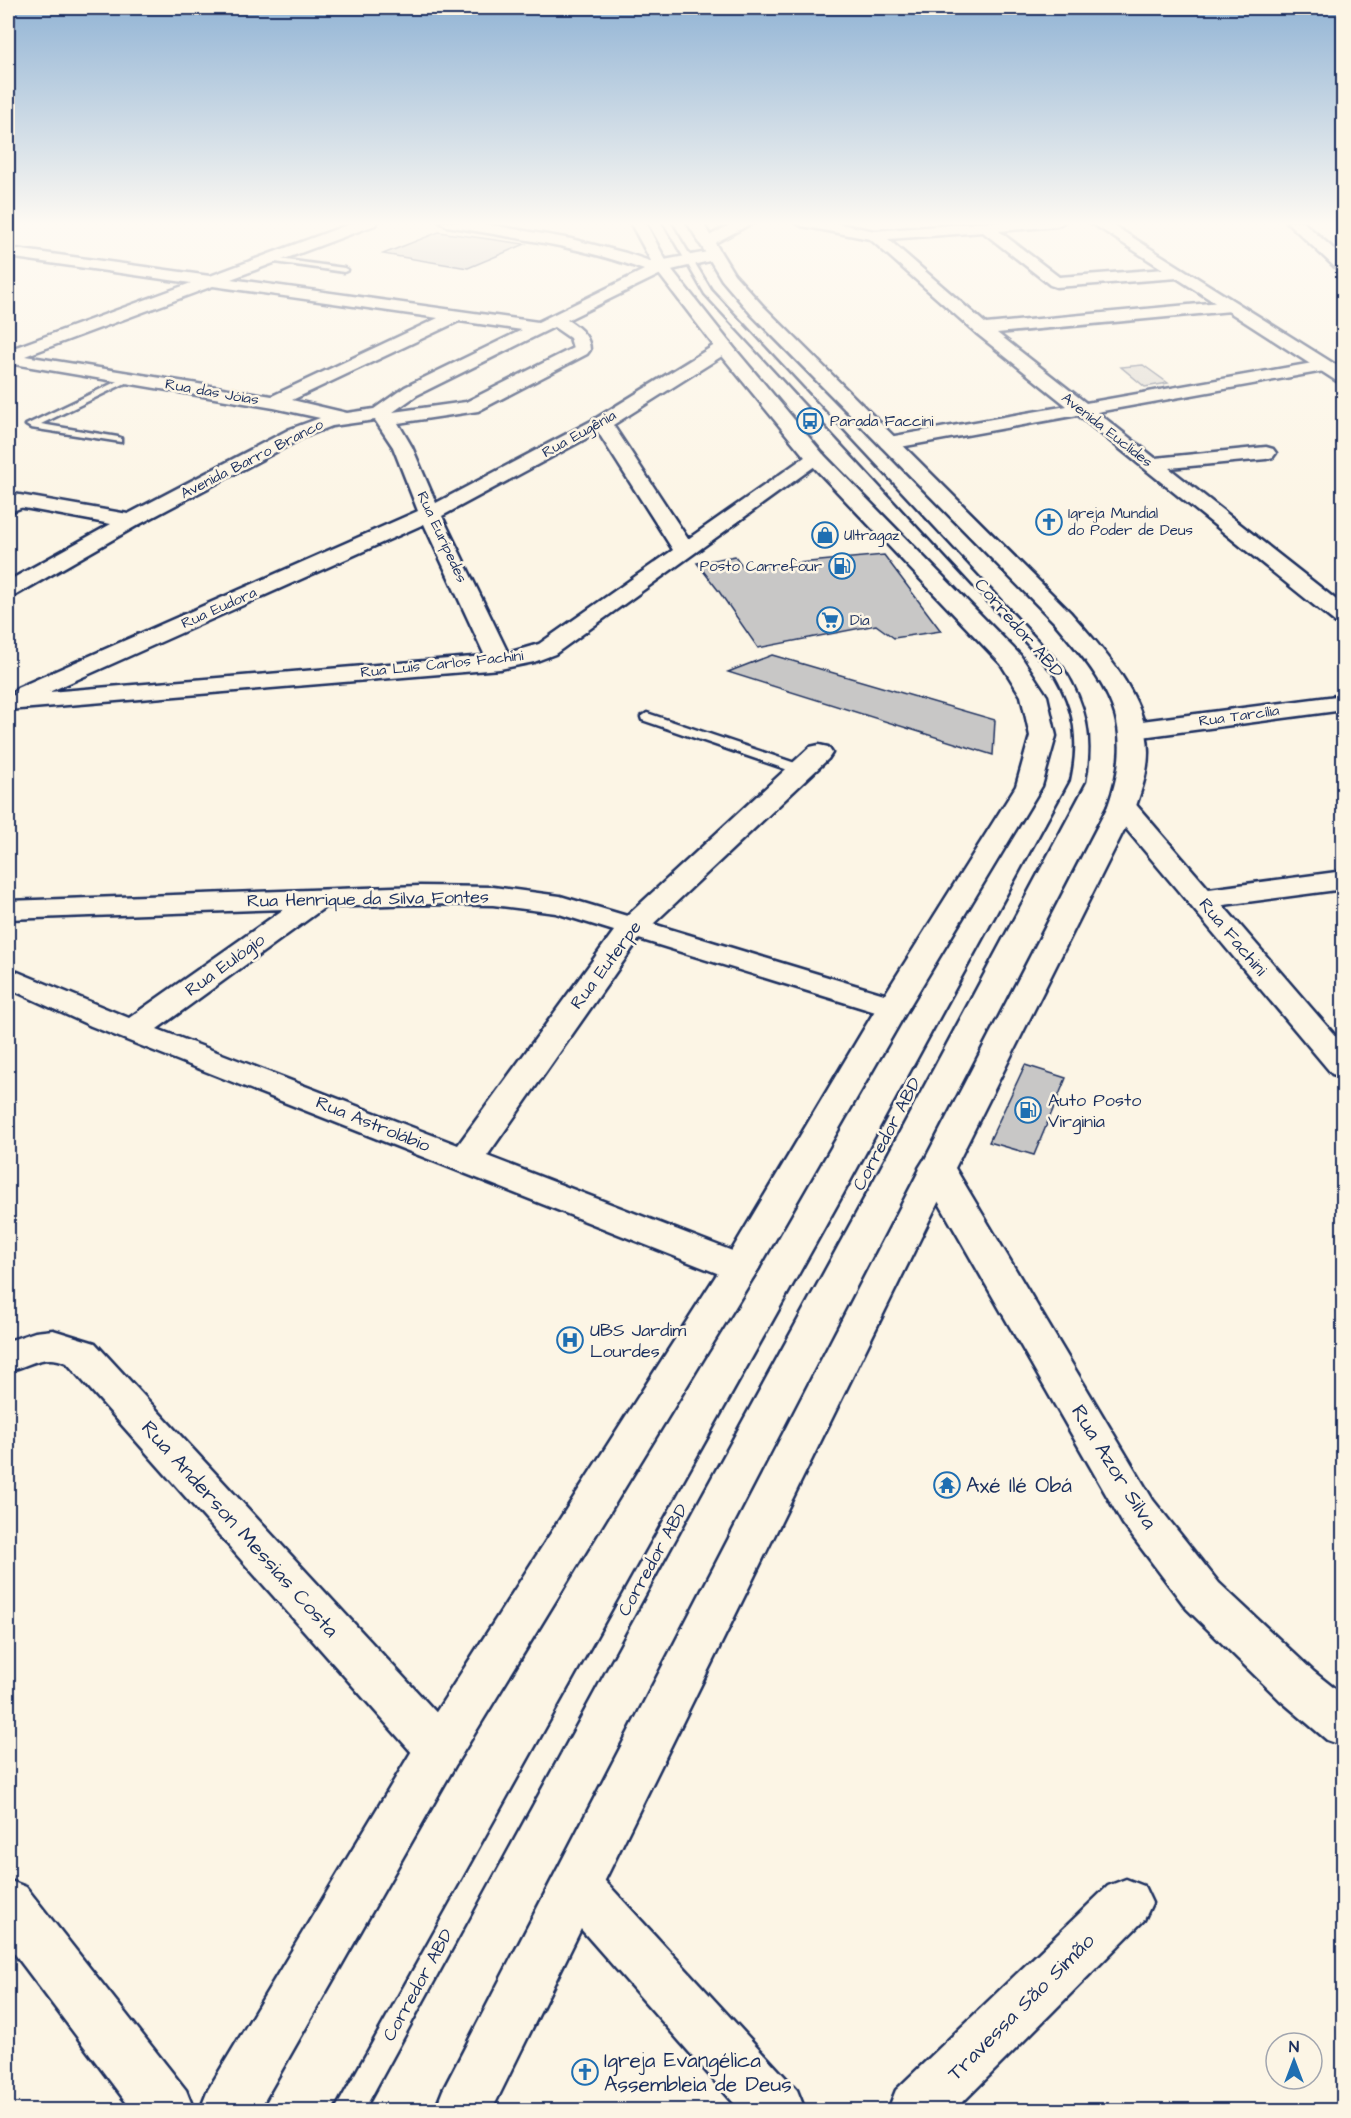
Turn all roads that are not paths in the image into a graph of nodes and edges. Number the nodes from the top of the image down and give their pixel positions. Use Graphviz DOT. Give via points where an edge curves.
graph roads {
  1 [pos="104,321"];
  2 [pos="445,321"];
  3 [pos="509,321"];
  4 [pos="551,321"];
  5 [pos="704,321"];
  6 [pos="735,321"];
  7 [pos="768,321"];
  8 [pos="973,321"];
  9 [pos="1070,321"];
  10 [pos="1254,321"];
  11 [pos="545,324"];
  12 [pos="982,329"];
  13 [pos="724,347"];
  14 [pos="8,357"];
  15 [pos="1324,366"];
  16 [pos="131,378"];
  17 [pos="1344,378"];
  18 [pos="274,402"];
  19 [pos="1080,409"];
  20 [pos="344,417"];
  21 [pos="383,417"];
  22 [pos="602,423"];
  23 [pos="118,440"];
  24 [pos="889,443"];
  25 [pos="1266,453"];
  26 [pos="816,458"];
  27 [pos="1150,464"];
  28 [pos="14,504"];
  29 [pos="430,514"];
  30 [pos="131,521"];
  31 [pos="685,552"];
  32 [pos="8,590"];
  33 [pos="1344,618"];
  34 [pos="500,662"];
  35 [pos="8,702"];
  36 [pos="1344,702"];
  37 [pos="647,717"];
  38 [pos="1134,730"];
  39 [pos="811,762"];
  40 [pos="1122,806"];
  41 [pos="1344,880"];
  42 [pos="1202,899"];
  43 [pos="316,900"];
  44 [pos="8,910"];
  45 [pos="632,927"];
  46 [pos="8,977"];
  47 [pos="893,1007"];
  48 [pos="134,1030"];
  49 [pos="1343,1066"];
  50 [pos="466,1160"];
  51 [pos="937,1168"];
  52 [pos="740,1268"];
  53 [pos="16,1353"];
  54 [pos="1344,1725"];
  55 [pos="439,1749"];
  56 [pos="576,1886"];
  57 [pos="1126,1903"];
  58 [pos="8,1904"];
  59 [pos="165,2110"];
  60 [pos="228,2110"];
  61 [pos="349,2110"];
  62 [pos="463,2110"];
  63 [pos="777,2110"];
  64 [pos="916,2110"];
  1 -- 14 [label="main road"];
  2 -- 18 [label="main road"];
  3 -- 11 [label="main road"];
  4 -- 11 [label="main road"];
  5 -- 13 [label="main road"];
  6 -- 61 [label="lane, Corredor ABD" via="1059,671 1081,713 1084,758 1073,791 850,1203"];
  7 -- 24 [label="main road"];
  8 -- 12 [label="main road, Avenida Euclides"];
  9 -- 12 [label="main road"];
  10 -- 15 [label="main road"];
  11 -- 21 [label="main road" via="393,402"];
  11 -- 21 [label="main road, Avenida Barro Branco" via="567,325 581,342 582,350 471,407"];
  12 -- 19 [label="main road, Avenida Euclides"];
  13 -- 22 [label="main road, Rua Eugênia"];
  13 -- 26 [label="main road"];
  14 -- 16 [label="main road, Rua das Jóias"];
  15 -- 17 [label="main road"];
  15 -- 19 [label="main road"];
  16 -- 18 [label="main road, Rua das Jóias"];
  16 -- 23 [label="lane" via="31,425"];
  18 -- 20 [label="main road, Rua das Jóias"];
  19 -- 24 [label="main road"];
  19 -- 27 [label="main road, Avenida Euclides"];
  20 -- 21 [label="main road, Avenida Barro Branco"];
  20 -- 30 [label="main road, Avenida Barro Branco" via="297,433"];
  21 -- 29 [label="main road, Rua Eurípedes" via="398,440"];
  22 -- 29 [label="main road, Rua Eugênia"];
  22 -- 31 [label="main road"];
  24 -- 38 [label="main road" via="1062,617 1097,658 1120,694"];
  25 -- 27 [label="main road"];
  26 -- 31 [label="main road, Rua Luis Carlos Fachini"];
  26 -- 47 [label="main road" via="1011,660 1034,696 1043,736 1029,786"];
  27 -- 33 [label="main road, Avenida Euclides"];
  28 -- 30 [label="main road"];
  29 -- 34 [label="main road, Rua Eurípedes"];
  29 -- 35 [label="main road, Rua Eudora"];
  30 -- 32 [label="main road, Avenida Barro Branco"];
  31 -- 34 [label="main road, Rua Luis Carlos Fachini" via="547,649"];
  34 -- 35 [label="main road, Rua Luis Carlos Fachini"];
  36 -- 38 [label="main road, Rua Tarcília"];
  37 -- 39 [label="lane, Rua Euterpe"];
  38 -- 40 [label="main road" via="1134,758 1128,795"];
  39 -- 45 [label="main road, Rua Euterpe"];
  40 -- 42 [label="main road, Rua Fachini"];
  40 -- 51 [label="main road"];
  41 -- 42 [label="main road"];
  42 -- 49 [label="main road, Rua Fachini"];
  43 -- 44 [label="main road, Rua Henrique da Silva Fontes"];
  43 -- 45 [label="main road, Rua Henrique da Silva Fontes" via="493,896 560,905"];
  43 -- 48 [label="main road, Rua Eulógio"];
  45 -- 47 [label="main road, Rua Henrique da Silva Fontes"];
  45 -- 50 [label="main road, Rua Euterpe"];
  46 -- 48 [label="main road, Rua Astrolábio"];
  47 -- 52 [label="main road"];
  48 -- 50 [label="main road, Rua Astrolábio"];
  50 -- 52 [label="main road, Rua Astrolábio"];
  51 -- 54 [label="main road, Rua Azor Silva" via="1138,1512 1203,1596"];
  51 -- 56 [label="main road"];
  52 -- 55 [label="main road"];
  53 -- 55 [label="main road, Rua Anderson Messias Costa" via="48,1343 67,1345 81,1353"];
  55 -- 60 [label="main road"];
  56 -- 62 [label="main road"];
  56 -- 63 [label="main road"];
  57 -- 64 [label="main road, Travessa São Simão"];
  58 -- 59 [label="main road"];
}
